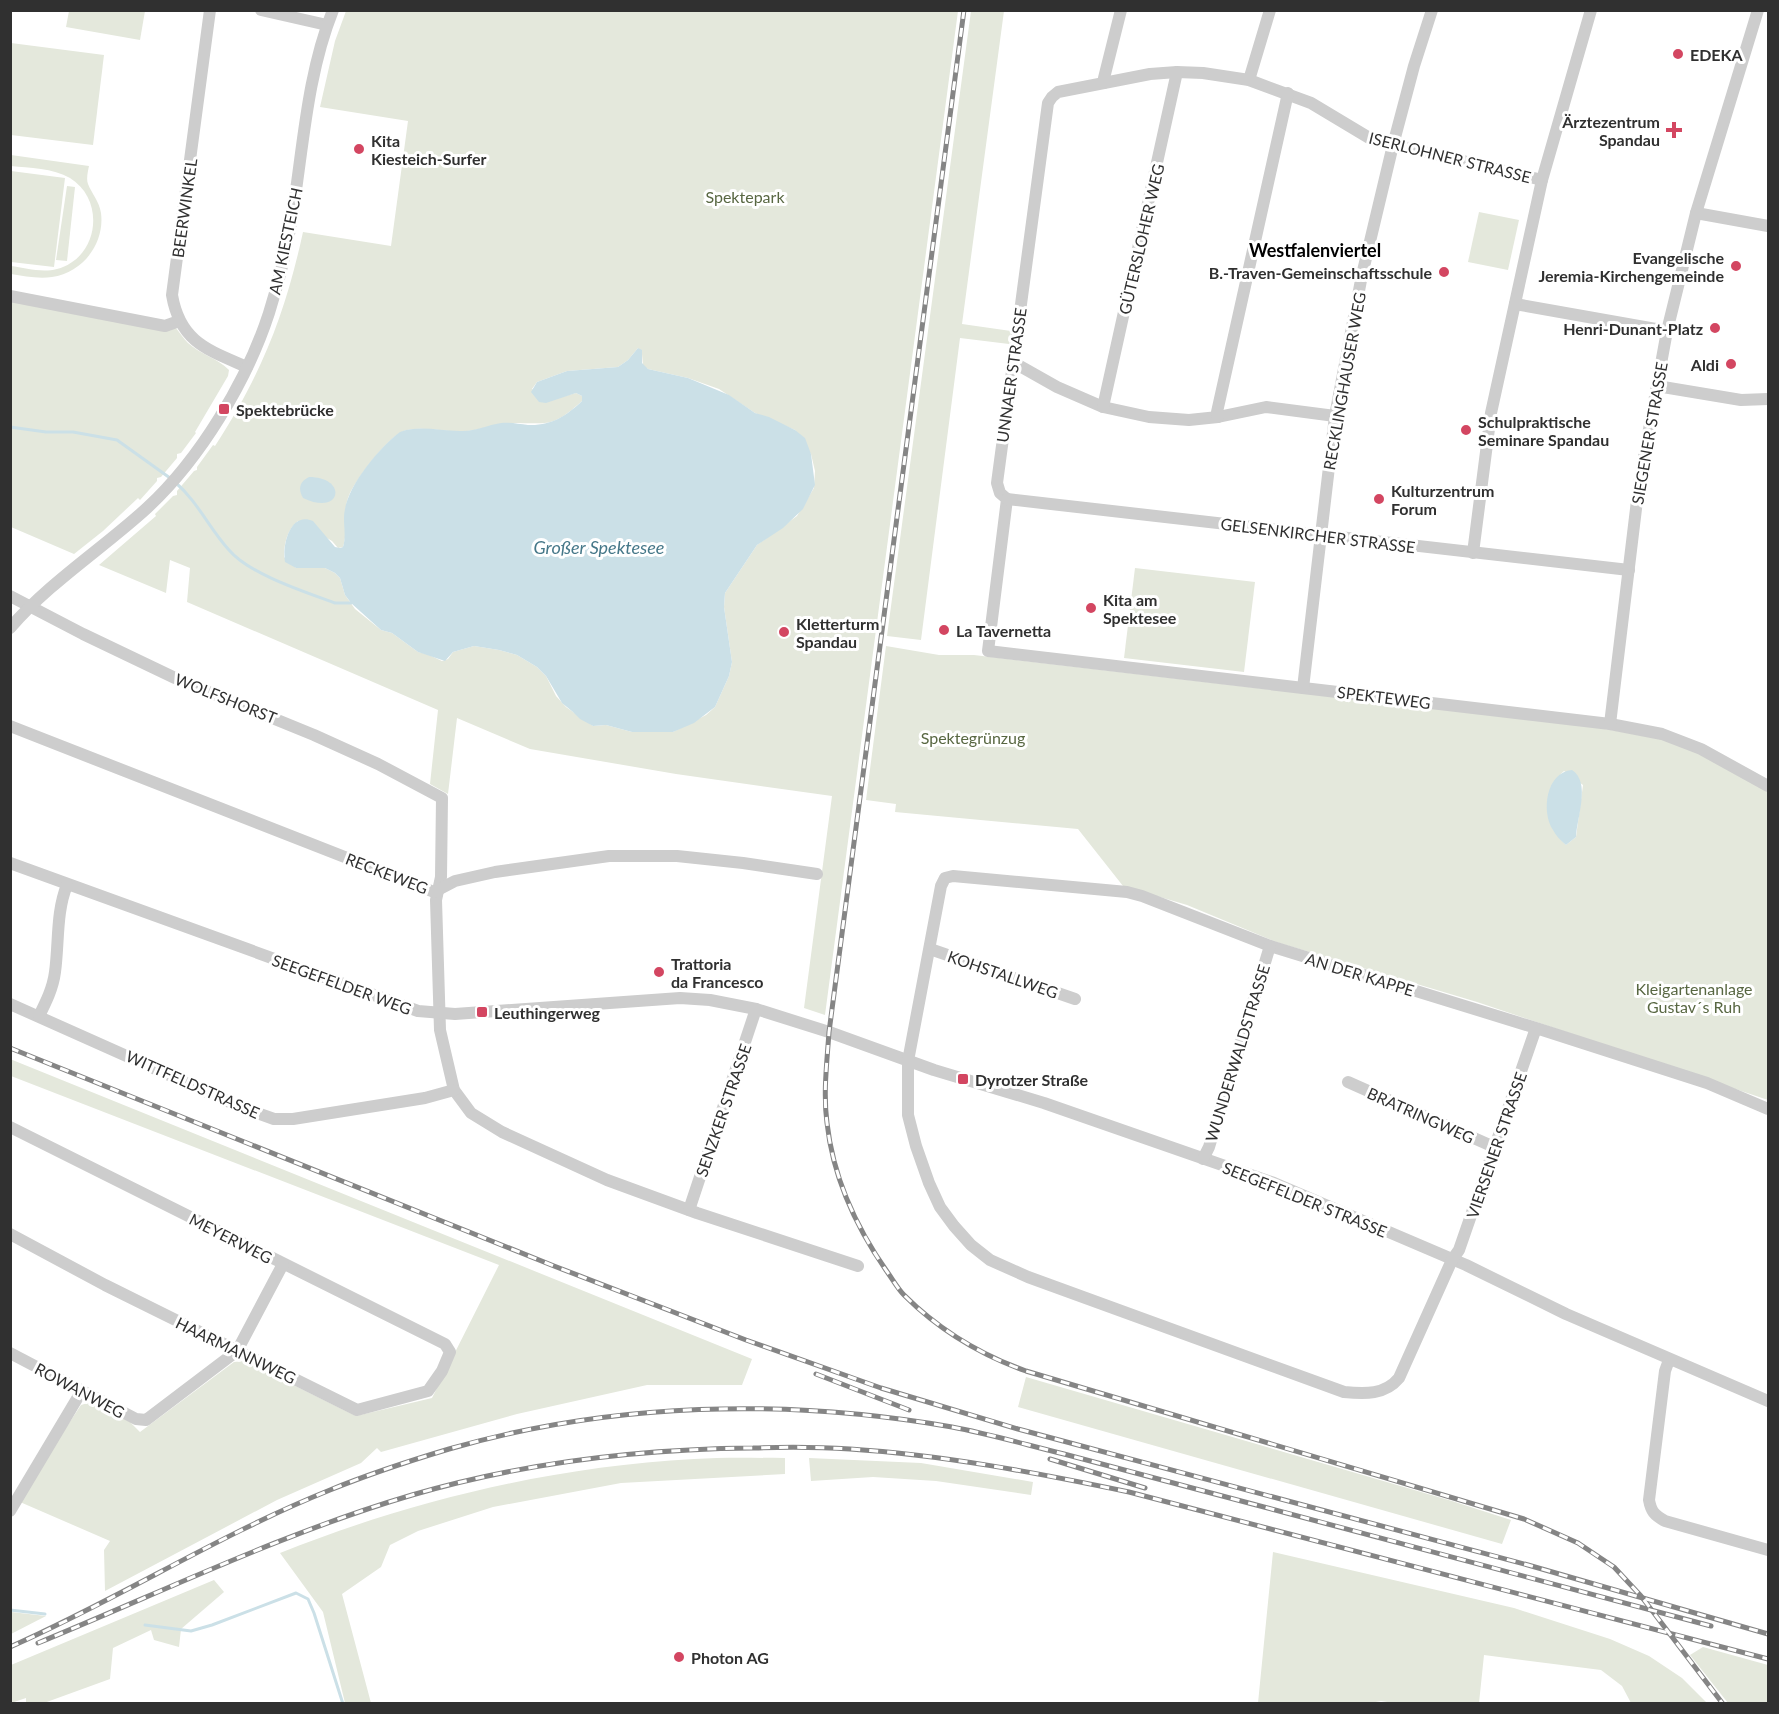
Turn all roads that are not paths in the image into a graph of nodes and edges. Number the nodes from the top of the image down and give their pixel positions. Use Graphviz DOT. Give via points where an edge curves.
graph roads {
  1 [pos="210,10"];
  2 [pos="261,10"];
  3 [pos="333,10"];
  4 [pos="1121,10"];
  5 [pos="1270,10"];
  6 [pos="1432,10"];
  7 [pos="1591,10"];
  8 [pos="1758,10"];
  9 [pos="327,25"];
  10 [pos="1177,72"];
  11 [pos="1249,80"];
  12 [pos="1104,83"];
  13 [pos="1288,93"];
  14 [pos="1052,97"];
  15 [pos="1393,145"];
  16 [pos="1542,180"];
  17 [pos="1696,213"];
  18 [pos="1768,226"];
  19 [pos="10,296"];
  20 [pos="1515,304"];
  21 [pos="179,321"];
  22 [pos="1667,331"];
  23 [pos="1012,364"];
  24 [pos="247,367"];
  25 [pos="1657,386"];
  26 [pos="1768,399"];
  27 [pos="1103,407"];
  28 [pos="1335,416"];
  29 [pos="1218,417"];
  30 [pos="1007,499"];
  31 [pos="1320,536"];
  32 [pos="1473,553"];
  33 [pos="1629,570"];
  34 [pos="10,596"];
  35 [pos="30,607"];
  36 [pos="10,628"];
  37 [pos="988,651"];
  38 [pos="1303,688"];
  39 [pos="1610,724"];
  40 [pos="10,726"];
  41 [pos="1768,786"];
  42 [pos="10,863"];
  43 [pos="817,874"];
  44 [pos="67,885"];
  45 [pos="438,891"];
  46 [pos="1270,946"];
  47 [pos="930,949"];
  48 [pos="1075,999"];
  49 [pos="10,1004"];
  50 [pos="756,1009"];
  51 [pos="441,1014"];
  52 [pos="39,1016"];
  53 [pos="1536,1028"];
  54 [pos="829,1032"];
  55 [pos="908,1060"];
  56 [pos="1348,1082"];
  57 [pos="454,1090"];
  58 [pos="1768,1109"];
  59 [pos="12,1130"];
  60 [pos="1494,1147"];
  61 [pos="1203,1159"];
  62 [pos="688,1210"];
  63 [pos="10,1234"];
  64 [pos="1452,1260"];
  65 [pos="283,1264"];
  66 [pos="858,1266"];
  67 [pos="237,1352"];
  68 [pos="450,1352"];
  69 [pos="10,1353"];
  70 [pos="1670,1360"];
  71 [pos="81,1392"];
  72 [pos="1768,1401"];
  73 [pos="10,1511"];
  74 [pos="1768,1550"];
  1 -- 21 [label="street, BEERWINKEL" via="172,295"];
  2 -- 9 [label="street"];
  3 -- 9 [label="street, AM KIESTEICH"];
  4 -- 12 [label="street"];
  5 -- 11 [label="street"];
  6 -- 15 [label="street, RECKLINGHAUSER WEG"];
  7 -- 16 [label="street"];
  8 -- 17 [label="street, SIEGENER STRASSE"];
  9 -- 24 [label="street, AM KIESTEICH" via="315,68 282,269"];
  10 -- 11 [label="street, ISERLOHNER STRASSE"];
  10 -- 12 [label="street, ISERLOHNER STRASSE"];
  10 -- 27 [label="street, GÜTERSLOHER WEG"];
  11 -- 13 [label="street, ISERLOHNER STRASSE"];
  12 -- 14 [label="street, ISERLOHNER STRASSE" via="1058,92"];
  13 -- 15 [label="street, ISERLOHNER STRASSE" via="1326,111 1360,134"];
  13 -- 29 [label="street"];
  14 -- 23 [label="street, UNNAER STRASSE" via="1048,103"];
  15 -- 16 [label="street, ISERLOHNER STRASSE"];
  15 -- 28 [label="street, RECKLINGHAUSER WEG" via="1362,275"];
  16 -- 20 [label="street"];
  17 -- 18 [label="street"];
  17 -- 22 [label="street, SIEGENER STRASSE"];
  19 -- 21 [label="street" via="165,326"];
  20 -- 22 [label="street"];
  20 -- 32 [label="street" via="1491,413"];
  21 -- 24 [label="street, BEERWINKEL" via="190,337 205,348"];
  22 -- 25 [label="street, SIEGENER STRASSE"];
  23 -- 27 [label="street"];
  23 -- 30 [label="street, UNNAER STRASSE" via="996,483"];
  24 -- 35 [label="street, AM KIESTEICH" via="205,439 148,507"];
  25 -- 26 [label="street" via="1741,400"];
  25 -- 33 [label="street, SIEGENER STRASSE" via="1639,484"];
  27 -- 29 [label="street" via="1149,417"];
  28 -- 29 [label="street" via="1266,407"];
  28 -- 31 [label="street, RECKLINGHAUSER WEG"];
  30 -- 31 [label="street, GELSENKIRCHER STRASSE"];
  30 -- 37 [label="street, UNNAER STRASSE"];
  31 -- 32 [label="street, GELSENKIRCHER STRASSE"];
  31 -- 38 [label="street, RECKLINGHAUSER WEG"];
  32 -- 33 [label="street, GELSENKIRCHER STRASSE"];
  33 -- 39 [label="street, SIEGENER STRASSE"];
  34 -- 35 [label="street, WOLFSHORST"];
  35 -- 36 [label="street, AM KIESTEICH"];
  35 -- 45 [label="street, WOLFSHORST" via="175,678 378,764 441,798"];
  37 -- 38 [label="street, SPEKTEWEG"];
  38 -- 39 [label="street, SPEKTEWEG"];
  39 -- 41 [label="street, SPEKTEWEG" via="1662,734 1693,746"];
  40 -- 45 [label="street, RECKEWEG" via="419,887"];
  42 -- 44 [label="street, SEEGEFELDER WEG"];
  43 -- 45 [label="street, RECKEWEG" via="678,856 609,856 495,872 455,881"];
  44 -- 51 [label="street, SEEGEFELDER WEG" via="406,1008"];
  44 -- 52 [label="street" via="52,985"];
  45 -- 51 [label="street"];
  46 -- 47 [label="street, AN DER KAPPE" via="1127,892 953,876 945,878 941,886"];
  46 -- 53 [label="street, AN DER KAPPE"];
  46 -- 61 [label="street, WUNDERWALDSTRASSE"];
  47 -- 48 [label="street, KOHSTALLWEG"];
  47 -- 55 [label="street"];
  49 -- 52 [label="street, WITTFELDSTRASSE"];
  50 -- 51 [label="street, SEEGEFELDER WEG" via="710,1000 670,998"];
  50 -- 54 [label="street, SEEGEFELDER WEG"];
  50 -- 62 [label="street, SENZKER STRASSE"];
  51 -- 57 [label="street" via="440,1030"];
  52 -- 57 [label="street, WITTFELDSTRASSE" via="274,1119 425,1098"];
  53 -- 58 [label="street, AN DER KAPPE" via="1707,1083"];
  53 -- 60 [label="street, VIERSENER STRASSE"];
  54 -- 55 [label="street, SEEGEFELDER STRASSE"];
  55 -- 61 [label="street, SEEGEFELDER STRASSE"];
  55 -- 64 [label="street" via="908,1115 940,1207 971,1245 990,1260 1028,1277 1344,1392 1376,1393 1399,1378"];
  56 -- 60 [label="street, BRATRINGWEG"];
  57 -- 62 [label="street" via="471,1113 502,1132 607,1180"];
  59 -- 65 [label="street, MEYERWEG"];
  60 -- 64 [label="street, VIERSENER STRASSE" via="1459,1250"];
  61 -- 64 [label="street, SEEGEFELDER STRASSE" via="1283,1186"];
  62 -- 66 [label="street"];
  63 -- 67 [label="street, HAARMANNWEG"];
  64 -- 70 [label="street, SEEGEFELDER STRASSE"];
  65 -- 67 [label="street"];
  65 -- 68 [label="street, MEYERWEG" via="445,1344"];
  67 -- 68 [label="street, HAARMANNWEG" via="357,1410 429,1391"];
  67 -- 71 [label="street, ROWANWEG" via="146,1420 136,1419"];
  69 -- 71 [label="street, ROWANWEG"];
  70 -- 72 [label="street, SEEGEFELDER STRASSE"];
  70 -- 74 [label="street" via="1665,1371 1651,1509 1665,1521"];
  71 -- 73 [label="street"];
}
